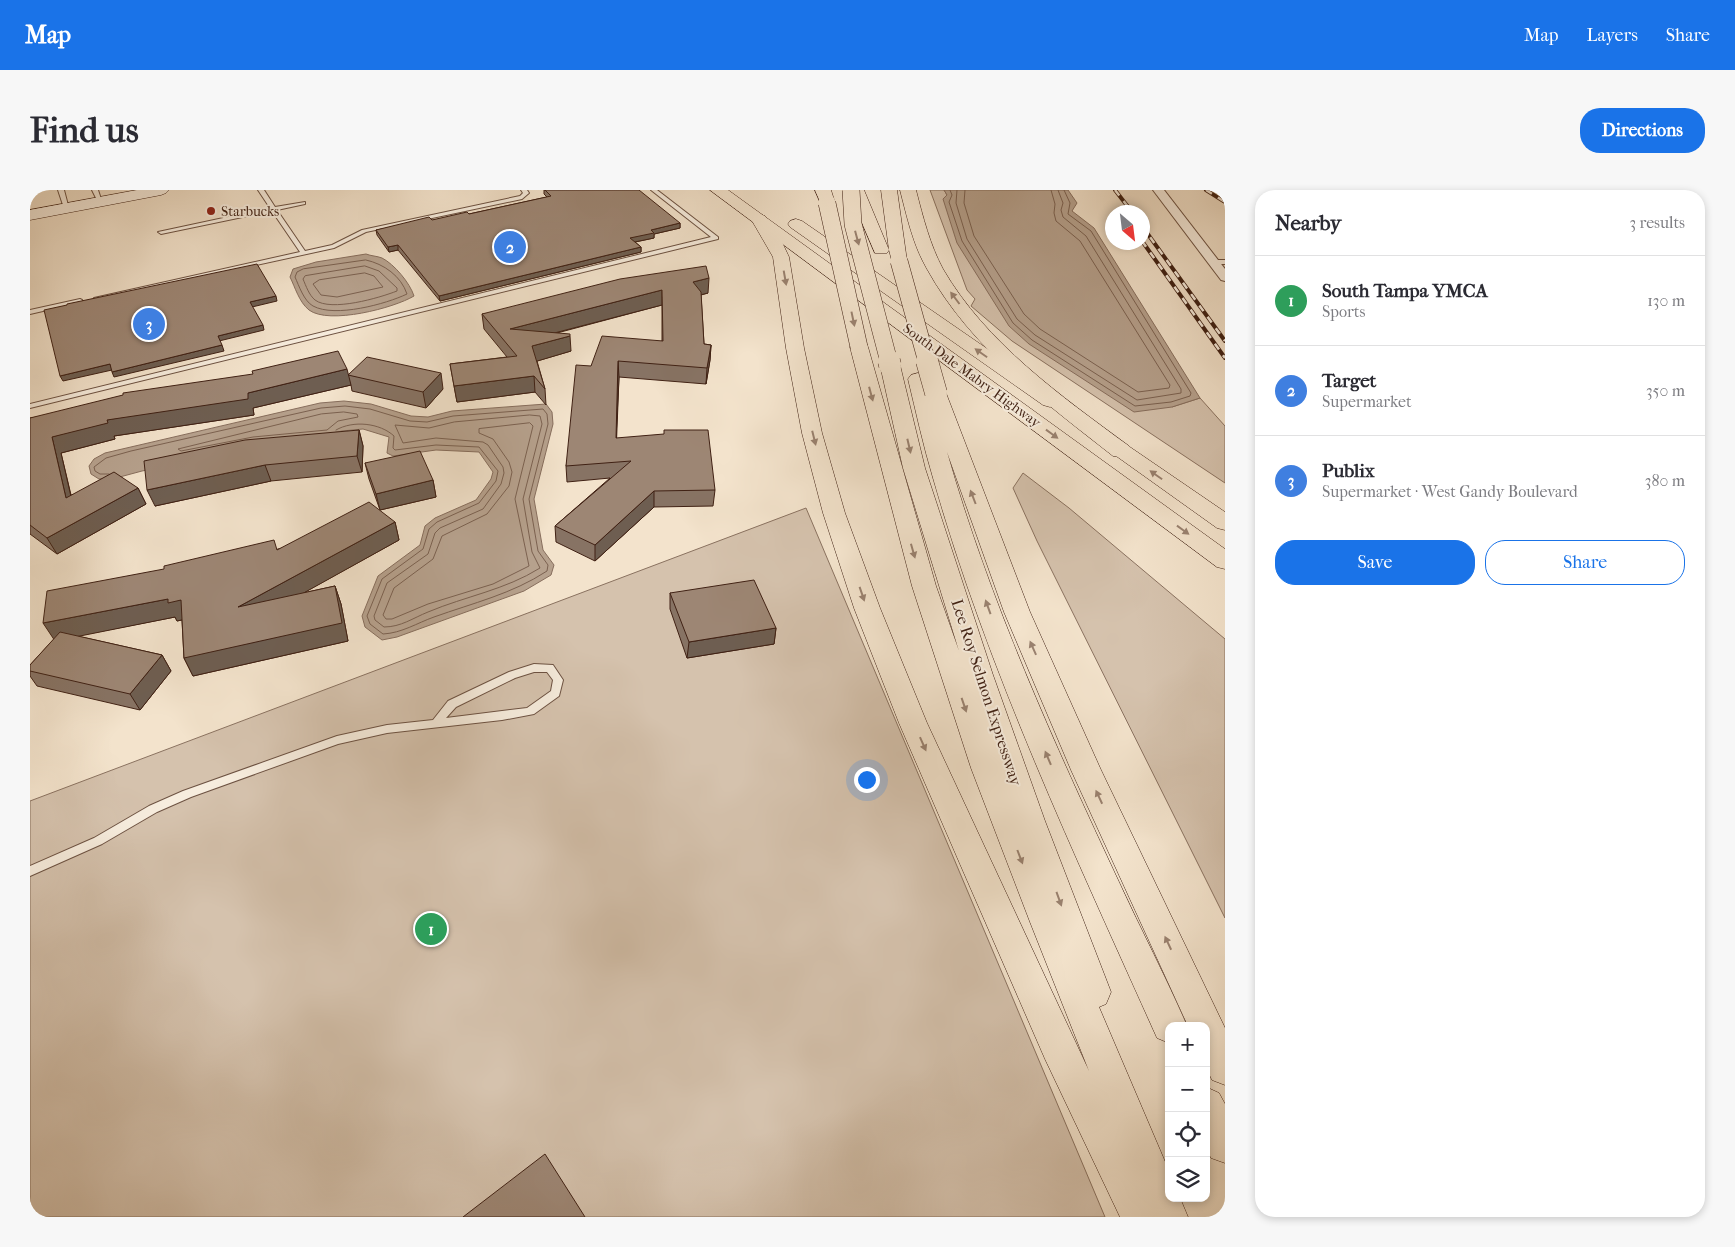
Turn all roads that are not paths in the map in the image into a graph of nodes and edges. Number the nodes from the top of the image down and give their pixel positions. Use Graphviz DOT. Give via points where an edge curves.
graph roads {
  1 [pos="61,190"];
  2 [pos="161,190"];
  3 [pos="261,190"];
  4 [pos="524,190"];
  5 [pos="654,190"];
  6 [pos="718,190"];
  7 [pos="851,190"];
  8 [pos="856,190"];
  9 [pos="866,190"];
  10 [pos="889,190"];
  11 [pos="1158,190"];
  12 [pos="126,193"];
  13 [pos="909,193"];
  14 [pos="98,196"];
  15 [pos="825,197"];
  16 [pos="302,203"];
  17 [pos="67,208"];
  18 [pos="274,209"];
  19 [pos="30,214"];
  20 [pos="769,216"];
  21 [pos="161,232"];
  22 [pos="881,250"];
  23 [pos="303,252"];
  24 [pos="1219,262"];
  25 [pos="1225,277"];
  26 [pos="30,312"];
  27 [pos="927,386"];
  28 [pos="30,406"];
  29 [pos="1121,451"];
  30 [pos="1225,523"];
  31 [pos="1225,561"];
  32 [pos="436,723"];
  33 [pos="30,871"];
  34 [pos="1187,983"];
  35 [pos="1167,1022"];
  36 [pos="1225,1056"];
  37 [pos="1225,1067"];
  38 [pos="1209,1112"];
  39 [pos="1225,1144"];
  40 [pos="1165,1170"];
  41 [pos="1177,1202"];
  42 [pos="1141,1217"];
  43 [pos="1168,1217"];
  44 [pos="1183,1217"];
  1 -- 17 [label="lane"];
  2 -- 12 [label="main road"];
  3 -- 18 [label="lane"];
  4 -- 23 [label="lane" via="526,193 522,197 364,231 334,246"];
  5 -- 28 [label="lane" via="716,238"];
  6 -- 20 [label="main road, South Dale Mabry Highway"];
  7 -- 40 [label="main road, Lee Roy Selmon Expressway, one-way, bridge" via="853,224 914,468 1003,743 1062,909"];
  8 -- 22 [label="main road"];
  9 -- 22 [label="main road"];
  10 -- 27 [label="main road, bridge" via="899,261"];
  11 -- 24 [label="street"];
  12 -- 14 [label="main road"];
  29 -- 13 [label="main road, one-way" via="1027,375 966,312 930,258"];
  14 -- 17 [label="main road"];
  15 -- 43 [label="main road, one-way, bridge" via="859,346 924,586 986,768"];
  16 -- 18 [label="lane"];
  17 -- 19 [label="main road"];
  18 -- 21 [label="lane"];
  18 -- 23 [label="lane"];
  29 -- 20 [label="main road, South Dale Mabry Highway, one-way"];
  20 -- 31 [label="main road, South Dale Mabry Highway, one-way"];
  20 -- 42 [label="main road, one-way" via="774,242 781,257 812,432 834,513 867,608 913,723 1058,1046"];
  22 -- 27 [label="main road"];
  23 -- 26 [label="lane"];
  24 -- 25 [label="street"];
  34 -- 27 [label="main road, one-way" via="1086,770 1017,612"];
  35 -- 27 [label="main road, one-way" via="1083,840 1007,657 947,491"];
  30 -- 29 [label="main road, South Dale Mabry Highway, one-way"];
  32 -- 32 [label="lane" via="530,711 555,693 558,680 550,668 534,668 512,675 452,704"];
  32 -- 33 [label="lane" via="337,740 187,794 153,809 98,841"];
  34 -- 36 [label="main road"];
  34 -- 37 [label="main road"];
  38 -- 39 [label="main road"];
  41 -- 44 [label="main road"];
}
